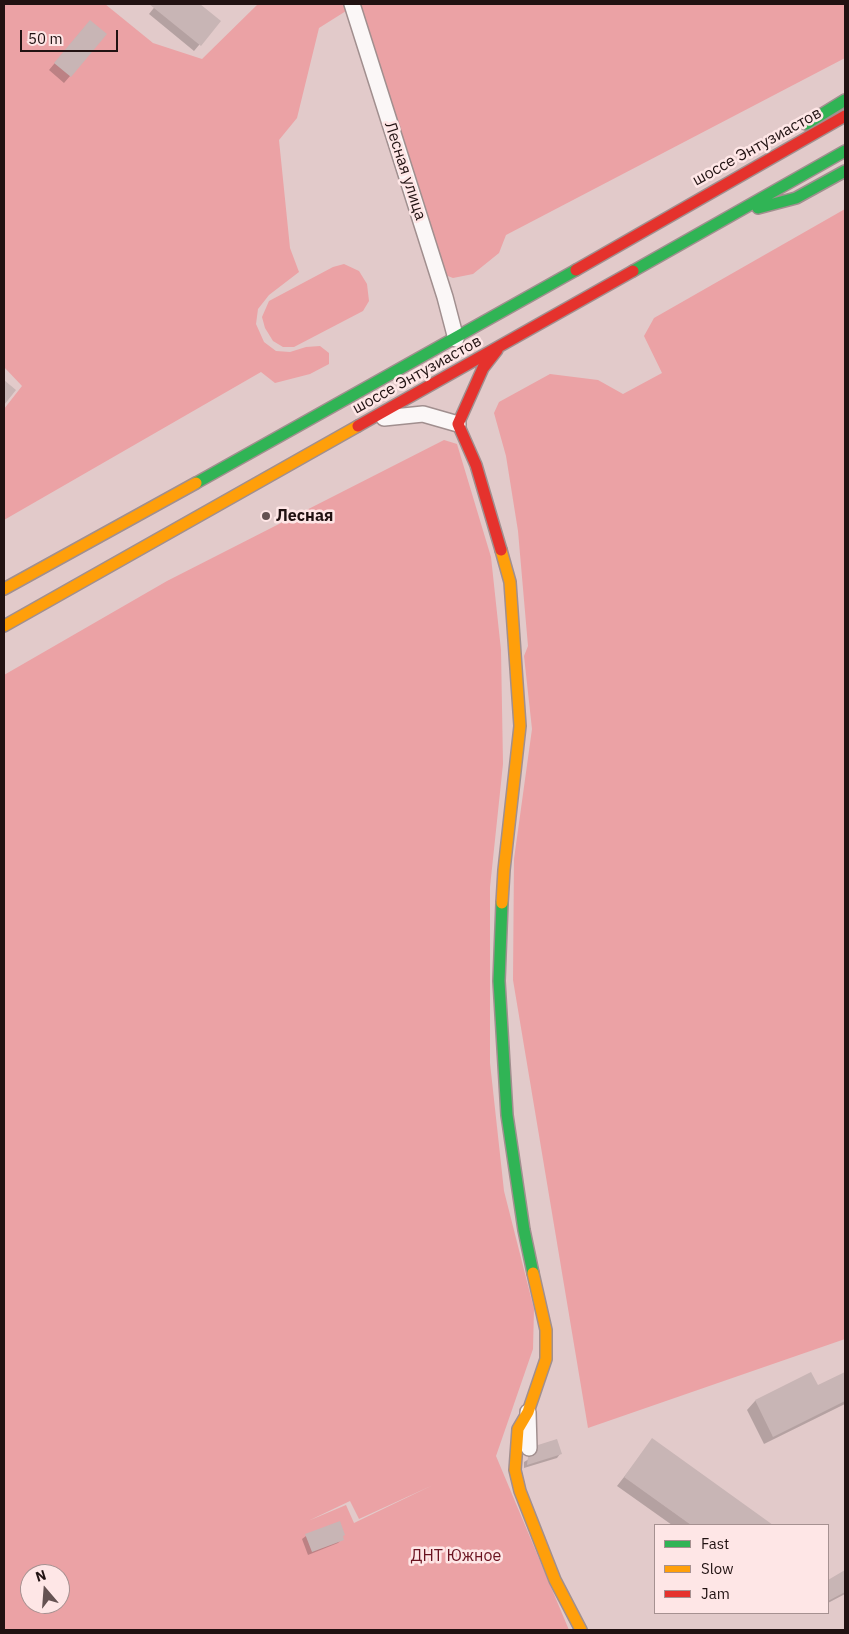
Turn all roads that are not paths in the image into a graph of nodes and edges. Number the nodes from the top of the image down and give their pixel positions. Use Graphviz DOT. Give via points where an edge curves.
graph roads {
  1 [pos="352,4"];
  2 [pos="845,100"];
  3 [pos="845,116"];
  4 [pos="798,128"];
  5 [pos="774,142"];
  6 [pos="845,151"];
  7 [pos="845,171"];
  8 [pos="724,184"];
  9 [pos="739,213"];
  10 [pos="456,339"];
  11 [pos="498,349"];
  12 [pos="366,422"];
  13 [pos="458,424"];
  14 [pos="4,589"];
  15 [pos="4,626"];
  16 [pos="528,1412"];
  17 [pos="529,1448"];
  18 [pos="581,1630"];
  1 -- 10 [label="street, Лесная улица"];
  2 -- 4 [label="main road"];
  3 -- 8 [label="main road, шоссе Энтузиастов"];
  5 -- 8 [label="main road"];
  6 -- 9 [label="main road, шоссе Энтузиастов"];
  7 -- 9 [label="main road" via="796,198"];
  8 -- 10 [label="main road, шоссе Энтузиастов"];
  9 -- 11 [label="main road, шоссе Энтузиастов"];
  10 -- 14 [label="main road, шоссе Энтузиастов"];
  11 -- 12 [label="main road, шоссе Энтузиастов"];
  11 -- 13 [label="main road" via="483,368"];
  12 -- 13 [label="street" via="396,415 423,414"];
  12 -- 15 [label="main road, шоссе Энтузиастов"];
  13 -- 16 [label="main road" via="476,465 507,572 512,610 520,726 504,870 499,981 507,1114 524,1230 546,1330 546,1359"];
  16 -- 17 [label="street"];
  16 -- 18 [label="main road" via="518,1429 515,1470 520,1491 555,1580"];
}
